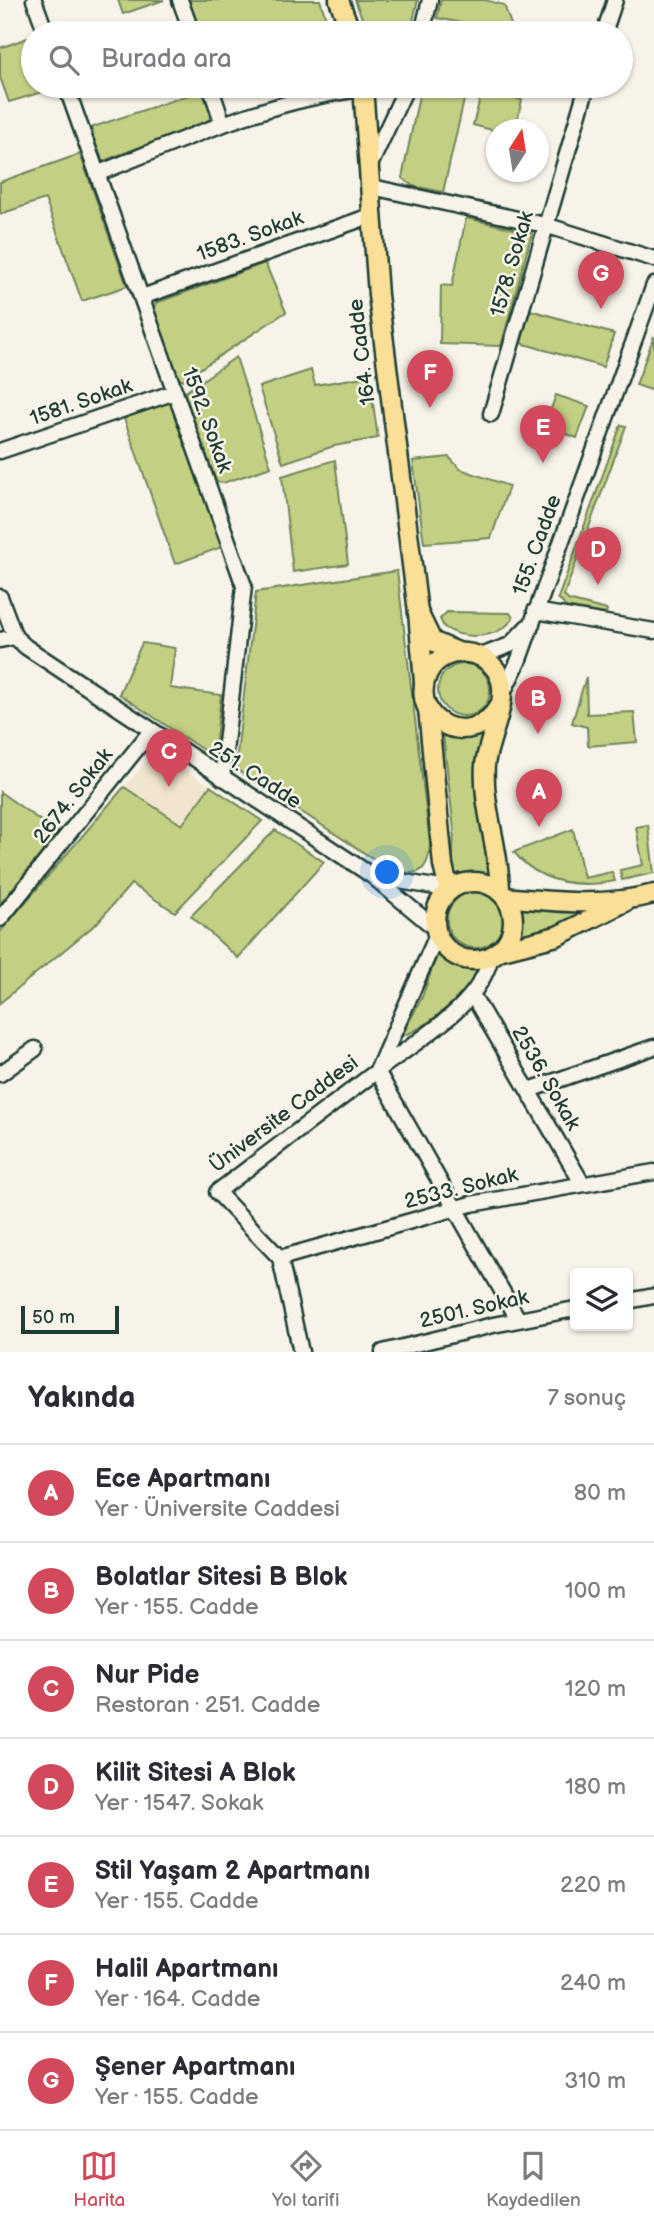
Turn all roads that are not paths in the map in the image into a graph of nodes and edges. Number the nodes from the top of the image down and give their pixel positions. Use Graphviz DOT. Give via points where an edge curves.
graph roads {
  1 [pos="34,0"];
  2 [pos="180,0"];
  3 [pos="338,0"];
  4 [pos="430,0"];
  5 [pos="615,0"];
  6 [pos="42,21"];
  7 [pos="188,21"];
  8 [pos="346,21"];
  9 [pos="425,21"];
  10 [pos="608,21"];
  11 [pos="71,98"];
  12 [pos="214,98"];
  13 [pos="313,98"];
  14 [pos="364,98"];
  15 [pos="401,98"];
  16 [pos="583,98"];
  17 [pos="223,124"];
  18 [pos="371,163"];
  19 [pos="99,173"];
  20 [pos="372,187"];
  21 [pos="373,215"];
  22 [pos="545,225"];
  23 [pos="654,259"];
  24 [pos="654,285"];
  25 [pos="142,298"];
  26 [pos="175,392"];
  27 [pos="491,414"];
  28 [pos="0,451"];
  29 [pos="0,597"];
  30 [pos="418,612"];
  31 [pos="532,617"];
  32 [pos="654,631"];
  33 [pos="7,638"];
  34 [pos="458,652"];
  35 [pos="481,656"];
  36 [pos="424,684"];
  37 [pos="501,700"];
  38 [pos="428,709"];
  39 [pos="151,731"];
  40 [pos="222,778"];
  41 [pos="371,876"];
  42 [pos="448,892"];
  43 [pos="502,894"];
  44 [pos="654,894"];
  45 [pos="628,901"];
  46 [pos="0,919"];
  47 [pos="437,932"];
  48 [pos="495,953"];
  49 [pos="473,996"];
  50 [pos="654,1047"];
  51 [pos="35,1049"];
  52 [pos="377,1071"];
  53 [pos="0,1074"];
  54 [pos="529,1090"];
  55 [pos="654,1172"];
  56 [pos="582,1183"];
  57 [pos="457,1208"];
  58 [pos="281,1258"];
  59 [pos="654,1296"];
  60 [pos="633,1300"];
  61 [pos="570,1310"];
  62 [pos="518,1320"];
  63 [pos="300,1352"];
  64 [pos="383,1352"];
  1 -- 6 [label="street"];
  2 -- 7 [label="street"];
  3 -- 8 [label="main road"];
  4 -- 9 [label="street"];
  5 -- 10 [label="street"];
  11 -- 19 [label="street, 1592. Sokak"];
  12 -- 17 [label="street"];
  13 -- 17 [label="street"];
  14 -- 18 [label="main road, 164. Cadde"];
  15 -- 18 [label="street"];
  16 -- 22 [label="street, 1578. Sokak"];
  17 -- 19 [label="street"];
  18 -- 20 [label="main road, 164. Cadde"];
  19 -- 25 [label="street, 1592. Sokak"];
  20 -- 21 [label="main road, 164. Cadde"];
  20 -- 22 [label="street"];
  21 -- 25 [label="street, 1583. Sokak"];
  21 -- 30 [label="main road, 164. Cadde" via="378,295"];
  22 -- 23 [label="street"];
  22 -- 27 [label="street, 1578. Sokak"];
  24 -- 31 [label="street, 155. Cadde"];
  25 -- 26 [label="street, 1592. Sokak"];
  26 -- 28 [label="street, 1581. Sokak"];
  26 -- 40 [label="street, 1592. Sokak" via="244,586"];
  29 -- 33 [label="street, 251. Cadde"];
  30 -- 34 [label="main road, 164. Cadde" via="432,641"];
  30 -- 36 [label="main road, 164. Cadde"];
  31 -- 32 [label="street"];
  31 -- 35 [label="street, 155. Cadde" via="510,645"];
  31 -- 37 [label="street, 155. Cadde"];
  33 -- 39 [label="street, 251. Cadde"];
  34 -- 35 [label="main road"];
  34 -- 36 [label="main road" via="437,662"];
  35 -- 37 [label="main road" via="497,672"];
  36 -- 38 [label="main road"];
  37 -- 38 [label="main road" via="484,724 459,730 436,719"];
  37 -- 43 [label="main road" via="484,779"];
  38 -- 42 [label="main road"];
  39 -- 40 [label="street, 251. Cadde"];
  39 -- 46 [label="street, 2674. Sokak"];
  40 -- 41 [label="street, 251. Cadde"];
  41 -- 42 [label="street, 251. Cadde"];
  41 -- 47 [label="street, 251. Cadde"];
  42 -- 43 [label="main road" via="477,882"];
  42 -- 47 [label="main road" via="436,912"];
  43 -- 45 [label="main road" via="572,902"];
  43 -- 48 [label="main road" via="513,927"];
  44 -- 45 [label="main road"];
  45 -- 48 [label="main road" via="557,936"];
  47 -- 48 [label="main road" via="452,953 462,958 473,960"];
  47 -- 52 [label="street, Üniversite Caddesi"];
  48 -- 49 [label="street, Üniversite Caddesi"];
  49 -- 52 [label="street, Üniversite Caddesi"];
  49 -- 54 [label="street, 2536. Sokak"];
  50 -- 54 [label="street"];
  51 -- 53 [label="street"];
  52 -- 57 [label="street"];
  52 -- 58 [label="street, Üniversite Caddesi" via="218,1192"];
  54 -- 56 [label="street, 2536. Sokak"];
  55 -- 56 [label="street, 2533. Sokak"];
  56 -- 57 [label="street, 2533. Sokak"];
  57 -- 58 [label="street, 2533. Sokak"];
  57 -- 62 [label="street"];
  58 -- 63 [label="street"];
  59 -- 60 [label="street"];
  61 -- 62 [label="street, 2501. Sokak"];
  62 -- 64 [label="street, 2501. Sokak"];
}
